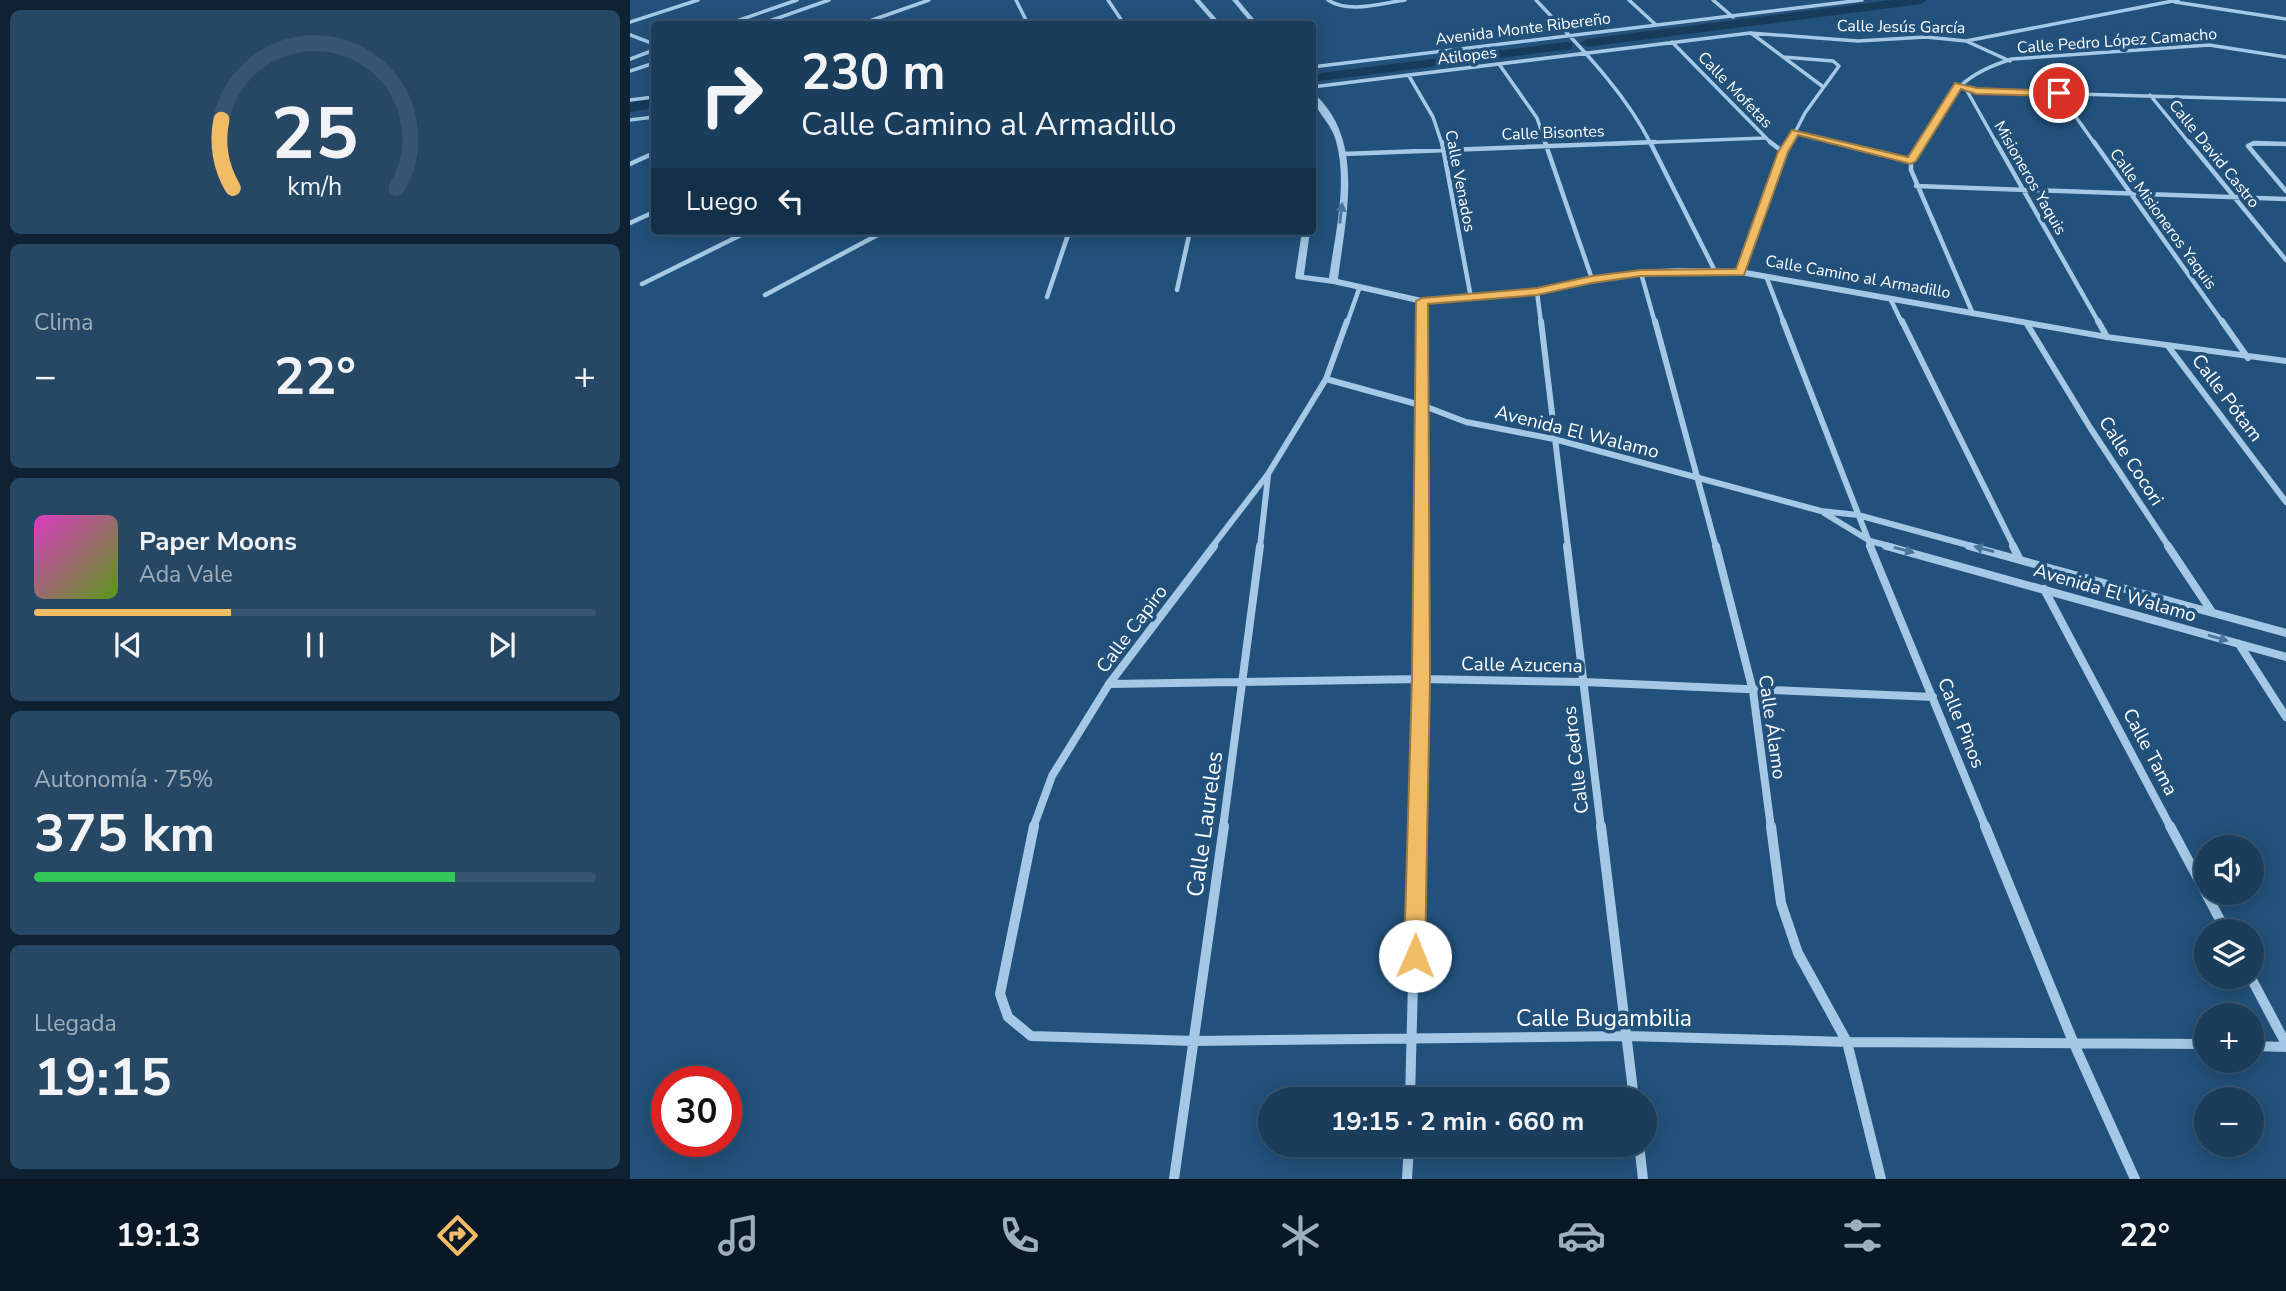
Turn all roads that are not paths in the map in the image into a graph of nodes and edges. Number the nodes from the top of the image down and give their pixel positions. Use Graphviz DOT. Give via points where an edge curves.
graph roads {
  1 [pos="698,0"];
  2 [pos="797,0"];
  3 [pos="830,0"];
  4 [pos="929,0"];
  5 [pos="1016,0"];
  6 [pos="1108,0"];
  7 [pos="1197,0"];
  8 [pos="1236,0"];
  9 [pos="1328,0"];
  10 [pos="1405,0"];
  11 [pos="1536,0"];
  12 [pos="1629,0"];
  13 [pos="1713,0"];
  14 [pos="1801,0"];
  15 [pos="1862,0"];
  16 [pos="2174,0"];
  17 [pos="1810,6"];
  18 [pos="1733,16"];
  19 [pos="2286,19"];
  20 [pos="736,21"];
  21 [pos="770,21"];
  22 [pos="870,21"];
  23 [pos="1026,21"];
  24 [pos="1123,21"];
  25 [pos="1215,21"];
  26 [pos="1253,21"];
  27 [pos="630,22"];
  28 [pos="1656,25"];
  29 [pos="1750,33"];
  30 [pos="630,35"];
  31 [pos="1569,36"];
  32 [pos="1966,41"];
  33 [pos="1672,42"];
  34 [pos="651,43"];
  35 [pos="651,51"];
  36 [pos="1584,52"];
  37 [pos="1783,57"];
  38 [pos="2286,57"];
  39 [pos="630,59"];
  40 [pos="2010,61"];
  41 [pos="651,64"];
  42 [pos="1499,64"];
  43 [pos="1316,67"];
  44 [pos="630,71"];
  45 [pos="1409,76"];
  46 [pos="1958,85"];
  47 [pos="1822,86"];
  48 [pos="1316,87"];
  49 [pos="1966,89"];
  50 [pos="2059,93"];
  51 [pos="2150,96"];
  52 [pos="651,97"];
  53 [pos="630,100"];
  54 [pos="1316,100"];
  55 [pos="2286,100"];
  56 [pos="651,117"];
  57 [pos="630,120"];
  58 [pos="1795,132"];
  59 [pos="1765,138"];
  60 [pos="1652,141"];
  61 [pos="2286,144"];
  62 [pos="1546,146"];
  63 [pos="1444,149"];
  64 [pos="1783,152"];
  65 [pos="651,154"];
  66 [pos="1343,154"];
  67 [pos="1911,161"];
  68 [pos="630,163"];
  69 [pos="1916,186"];
  70 [pos="2022,189"];
  71 [pos="2286,191"];
  72 [pos="2130,193"];
  73 [pos="2232,197"];
  74 [pos="2286,199"];
  75 [pos="651,213"];
  76 [pos="630,223"];
  77 [pos="741,235"];
  78 [pos="878,235"];
  79 [pos="1067,235"];
  80 [pos="1187,235"];
  81 [pos="1305,235"];
  82 [pos="2286,260"];
  83 [pos="1715,271"];
  84 [pos="1740,272"];
  85 [pos="1641,273"];
  86 [pos="1766,276"];
  87 [pos="1592,279"];
  88 [pos="1332,281"];
  89 [pos="642,284"];
  90 [pos="1360,289"];
  91 [pos="1177,290"];
  92 [pos="1537,292"];
  93 [pos="765,295"];
  94 [pos="1048,298"];
  95 [pos="1471,298"];
  96 [pos="1891,298"];
  97 [pos="1422,301"];
  98 [pos="1973,314"];
  99 [pos="2028,324"];
  100 [pos="2106,337"];
  101 [pos="2168,346"];
  102 [pos="2248,358"];
  103 [pos="2286,361"];
  104 [pos="1326,379"];
  105 [pos="1424,406"];
  106 [pos="1554,439"];
  107 [pos="1268,474"];
  108 [pos="1699,479"];
  109 [pos="2286,502"];
  110 [pos="1821,511"];
  111 [pos="1858,515"];
  112 [pos="1870,541"];
  113 [pos="2019,558"];
  114 [pos="2043,589"];
  115 [pos="2212,613"];
  116 [pos="2286,633"];
  117 [pos="2239,644"];
  118 [pos="2286,657"];
  119 [pos="1421,679"];
  120 [pos="1244,681"];
  121 [pos="1584,682"];
  122 [pos="1109,684"];
  123 [pos="1753,691"];
  124 [pos="1933,697"];
  125 [pos="2286,717"];
  126 [pos="2220,919"];
  127 [pos="2257,989"];
  128 [pos="1008,1017"];
  129 [pos="1627,1036"];
  130 [pos="1413,1039"];
  131 [pos="1194,1041"];
  132 [pos="1847,1042"];
  133 [pos="2074,1044"];
  134 [pos="2194,1044"];
  135 [pos="2286,1045"];
  136 [pos="2264,1046"];
  137 [pos="1411,1087"];
  138 [pos="1633,1087"];
  139 [pos="1408,1157"];
  140 [pos="1640,1157"];
  141 [pos="1174,1179"];
  142 [pos="1407,1179"];
  143 [pos="1643,1179"];
  144 [pos="1881,1179"];
  145 [pos="2136,1179"];
  1 -- 27 [label="street"];
  2 -- 20 [label="street"];
  3 -- 21 [label="street"];
  4 -- 22 [label="street"];
  5 -- 23 [label="street"];
  6 -- 24 [label="street"];
  7 -- 25 [label="street"];
  8 -- 26 [label="street"];
  9 -- 10 [label="street" via="1344,7"];
  11 -- 31 [label="street"];
  12 -- 28 [label="street"];
  13 -- 18 [label="street"];
  14 -- 17 [label="street"];
  15 -- 17 [label="street, Avenida Monte Ribereño"];
  16 -- 19 [label="street, Calle Jesús García"];
  16 -- 32 [label="street, Calle Jesús García"];
  17 -- 18 [label="street, Avenida Monte Ribereño"];
  18 -- 28 [label="street, Avenida Monte Ribereño"];
  28 -- 31 [label="street, Avenida Monte Ribereño"];
  29 -- 32 [label="street, Calle Jesús García" via="1859,41 1947,37"];
  29 -- 33 [label="street, Atilopes"];
  29 -- 37 [label="street"];
  30 -- 34 [label="street"];
  31 -- 36 [label="street"];
  31 -- 43 [label="street, Avenida Monte Ribereño"];
  32 -- 40 [label="street"];
  33 -- 36 [label="street, Atilopes"];
  33 -- 59 [label="street, Calle Mofetas"];
  35 -- 39 [label="street"];
  36 -- 42 [label="street, Atilopes"];
  36 -- 60 [label="street"];
  37 -- 47 [label="street"];
  37 -- 47 [label="street" via="1839,64"];
  38 -- 40 [label="street, Calle Pedro López Camacho" via="2209,45"];
  40 -- 46 [label="street, Calle Pedro López Camacho"];
  41 -- 44 [label="street"];
  42 -- 45 [label="street, Atilopes"];
  42 -- 62 [label="street" via="1537,118"];
  45 -- 48 [label="street, Atilopes"];
  45 -- 63 [label="street, Calle Venados" via="1433,117"];
  46 -- 49 [label="street"];
  46 -- 67 [label="street"];
  47 -- 58 [label="street"];
  49 -- 50 [label="street, Misioneros Yaquis"];
  49 -- 70 [label="street, Misioneros Yaquis"];
  50 -- 51 [label="street, Misioneros Yaquis"];
  50 -- 72 [label="street, Calle Misioneros Yaquis"];
  51 -- 55 [label="street, Misioneros Yaquis"];
  51 -- 73 [label="street, Calle David Castro"];
  52 -- 53 [label="street"];
  54 -- 66 [label="street" via="1335,128"];
  56 -- 57 [label="street"];
  58 -- 64 [label="street"];
  58 -- 67 [label="street"];
  59 -- 60 [label="street, Calle Bisontes"];
  59 -- 64 [label="street, Calle Mofetas"];
  60 -- 62 [label="street, Calle Bisontes"];
  60 -- 83 [label="street"];
  61 -- 71 [label="street" via="2248,146"];
  62 -- 63 [label="street, Calle Bisontes"];
  62 -- 87 [label="street"];
  63 -- 66 [label="street, Calle Bisontes"];
  63 -- 95 [label="street, Calle Venados"];
  64 -- 84 [label="street"];
  65 -- 68 [label="street"];
  88 -- 66 [label="street, one-way" via="1343,199"];
  67 -- 69 [label="street"];
  69 -- 70 [label="street"];
  69 -- 98 [label="street"];
  70 -- 72 [label="street"];
  70 -- 100 [label="street, Misioneros Yaquis"];
  72 -- 73 [label="street"];
  72 -- 102 [label="street, Calle Misioneros Yaquis"];
  73 -- 74 [label="street"];
  73 -- 82 [label="street, Calle David Castro"];
  75 -- 76 [label="street"];
  77 -- 89 [label="street"];
  78 -- 93 [label="street"];
  79 -- 94 [label="street"];
  80 -- 91 [label="street"];
  81 -- 88 [label="street, Calle Camino al Armadillo" via="1299,277"];
  83 -- 84 [label="street, Calle Camino al Armadillo"];
  83 -- 85 [label="street, Calle Camino al Armadillo"];
  84 -- 86 [label="street, Calle Camino al Armadillo"];
  85 -- 87 [label="street, Calle Camino al Armadillo"];
  85 -- 108 [label="street, Calle Álamo"];
  86 -- 96 [label="street, Calle Camino al Armadillo"];
  86 -- 111 [label="street, Calle Pinos"];
  87 -- 92 [label="street, Calle Camino al Armadillo"];
  88 -- 90 [label="street, Calle Camino al Armadillo"];
  90 -- 97 [label="street, Calle Camino al Armadillo"];
  90 -- 104 [label="street, Calle Capiro"];
  92 -- 95 [label="street, Calle Camino al Armadillo"];
  92 -- 106 [label="street, Calle Cedros"];
  95 -- 97 [label="street, Calle Camino al Armadillo"];
  96 -- 98 [label="street, Calle Camino al Armadillo"];
  96 -- 113 [label="street"];
  97 -- 105 [label="street"];
  98 -- 99 [label="street, Calle Camino al Armadillo"];
  99 -- 100 [label="street, Calle Camino al Armadillo"];
  99 -- 115 [label="street, Calle Cocori"];
  100 -- 101 [label="street, Calle Camino al Armadillo"];
  101 -- 102 [label="street, Calle Camino al Armadillo"];
  101 -- 109 [label="street, Calle Pótam"];
  102 -- 103 [label="street, Calle Camino al Armadillo"];
  104 -- 105 [label="street, Avenida El Walamo"];
  104 -- 107 [label="street, Calle Capiro"];
  105 -- 106 [label="street, Avenida El Walamo" via="1466,422"];
  105 -- 119 [label="street"];
  106 -- 108 [label="street, Avenida El Walamo"];
  106 -- 121 [label="street, Calle Cedros"];
  107 -- 120 [label="street, Calle Laureles"];
  107 -- 122 [label="street, Calle Capiro"];
  108 -- 110 [label="street, Avenida El Walamo"];
  108 -- 123 [label="street, Calle Álamo"];
  110 -- 111 [label="street, Avenida El Walamo"];
  110 -- 112 [label="street, Avenida El Walamo"];
  111 -- 112 [label="street, Calle Pinos"];
  113 -- 111 [label="street, Avenida El Walamo, one-way"];
  112 -- 114 [label="street, Avenida El Walamo, one-way"];
  112 -- 124 [label="street, Calle Pinos"];
  113 -- 115 [label="street, Avenida El Walamo"];
  114 -- 117 [label="street, Avenida El Walamo, one-way"];
  114 -- 126 [label="street, Calle Tama"];
  115 -- 116 [label="street, Avenida El Walamo"];
  117 -- 118 [label="street, Avenida El Walamo"];
  117 -- 125 [label="street"];
  119 -- 120 [label="street, Calle Azucena"];
  119 -- 121 [label="street, Calle Azucena"];
  119 -- 130 [label="street"];
  120 -- 122 [label="street, Calle Azucena"];
  120 -- 131 [label="street, Calle Laureles"];
  121 -- 123 [label="street, Calle Azucena"];
  121 -- 129 [label="street, Calle Cedros"];
  122 -- 128 [label="street, Calle Capiro" via="1052,776 1030,838 1000,994"];
  123 -- 124 [label="street, Calle Azucena"];
  123 -- 132 [label="street, Calle Álamo" via="1781,903 1798,953"];
  124 -- 133 [label="street, Calle Pinos"];
  127 -- 135 [label="street"];
  128 -- 131 [label="street, Calle Bugambilia" via="1031,1036"];
  129 -- 130 [label="street, Calle Bugambilia"];
  129 -- 132 [label="street, Calle Bugambilia"];
  129 -- 138 [label="street, Calle Cedros"];
  130 -- 131 [label="street, Calle Bugambilia"];
  130 -- 137 [label="street"];
  131 -- 141 [label="street, Calle Laureles"];
  132 -- 133 [label="street, Calle Bugambilia"];
  132 -- 144 [label="street, Calle Álamo"];
  133 -- 134 [label="street, Calle Bugambilia"];
  133 -- 145 [label="street, Calle Pinos"];
  135 -- 136 [label="street"];
  139 -- 142 [label="street"];
  140 -- 143 [label="street"];
}
